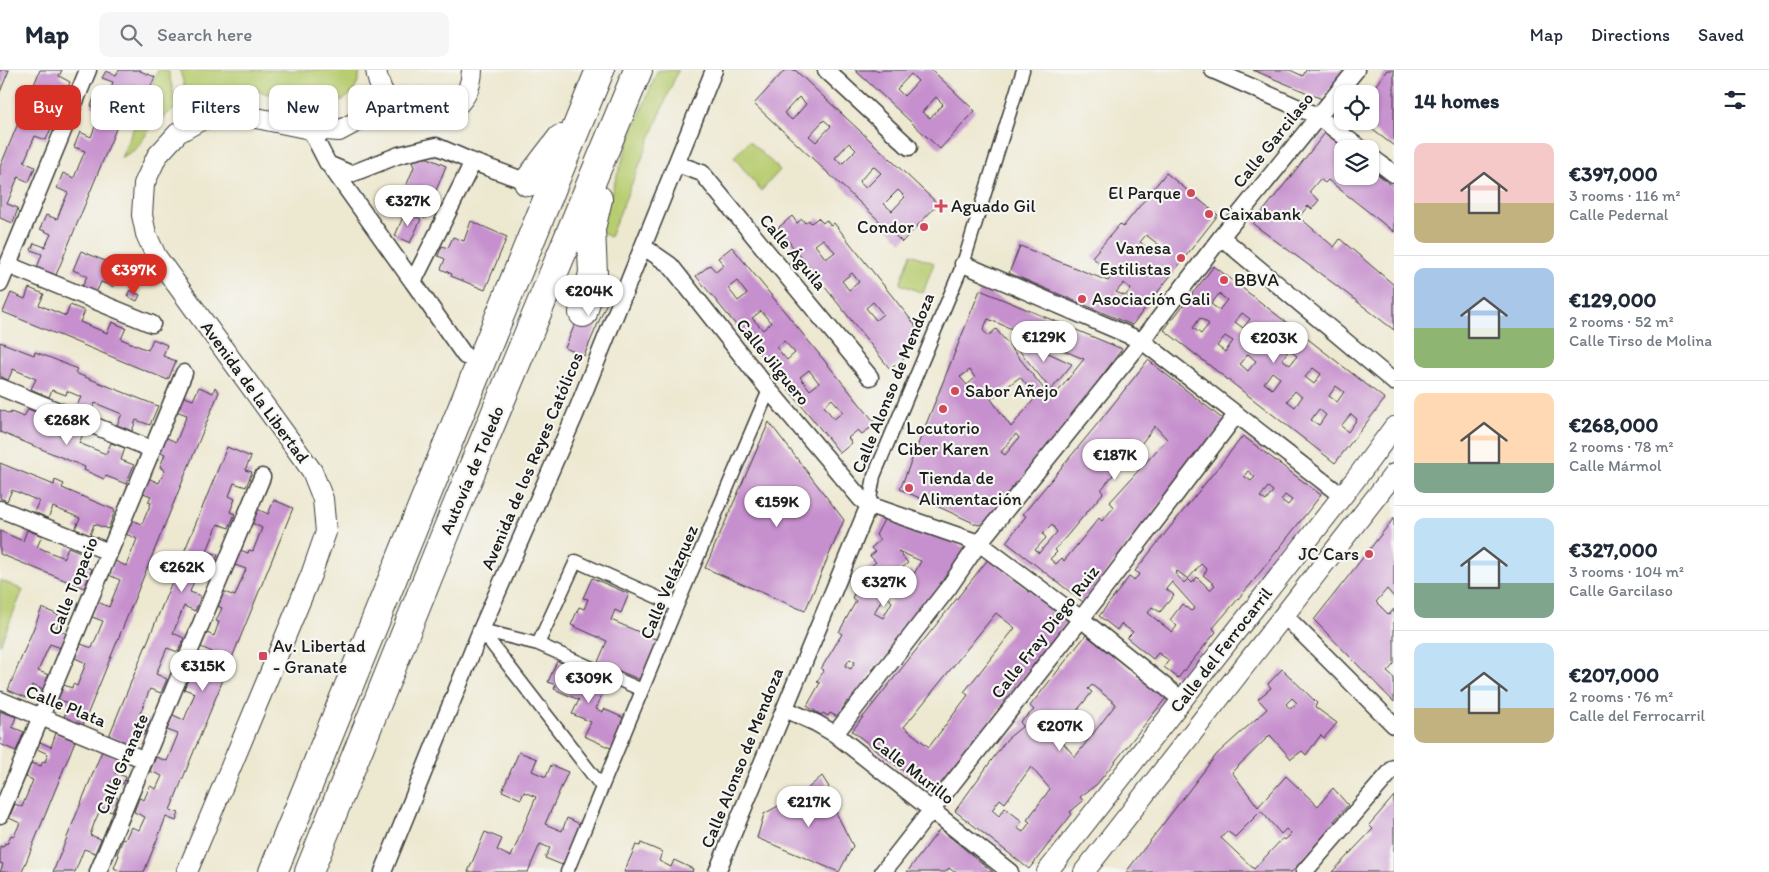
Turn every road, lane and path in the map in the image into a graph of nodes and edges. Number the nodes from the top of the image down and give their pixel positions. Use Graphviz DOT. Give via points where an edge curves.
graph roads {
  1 [pos="88,70"];
  2 [pos="376,70"];
  3 [pos="472,70"];
  4 [pos="600,70"];
  5 [pos="638,70"];
  6 [pos="714,70"];
  7 [pos="826,70"];
  8 [pos="1023,70"];
  9 [pos="1213,70"];
  10 [pos="1356,70"];
  11 [pos="380,85"];
  12 [pos="468,88"];
  13 [pos="581,114"];
  14 [pos="1317,116"];
  15 [pos="269,121"];
  16 [pos="310,130"];
  17 [pos="614,131"];
  18 [pos="1349,140"];
  19 [pos="909,147"];
  20 [pos="473,162"];
  21 [pos="1379,163"];
  22 [pos="328,164"];
  23 [pos="677,164"];
  24 [pos="1394,174"];
  25 [pos="528,182"];
  26 [pos="1221,237"];
  27 [pos="644,247"];
  28 [pos="963,264"];
  29 [pos="8,265"];
  30 [pos="413,282"];
  31 [pos="0,284"];
  32 [pos="583,313"];
  33 [pos="152,324"];
  34 [pos="1142,341"];
  35 [pos="465,356"];
  36 [pos="184,373"];
  37 [pos="870,377"];
  38 [pos="1394,382"];
  39 [pos="0,387"];
  40 [pos="769,390"];
  41 [pos="514,412"];
  42 [pos="1236,415"];
  43 [pos="1394,427"];
  44 [pos="151,449"];
  45 [pos="446,452"];
  46 [pos="1394,474"];
  47 [pos="262,477"];
  48 [pos="1342,496"];
  49 [pos="869,504"];
  50 [pos="456,508"];
  51 [pos="0,509"];
  52 [pos="979,543"];
  53 [pos="109,552"];
  54 [pos="677,606"];
  55 [pos="1284,615"];
  56 [pos="1081,619"];
  57 [pos="481,630"];
  58 [pos="538,644"];
  59 [pos="642,690"];
  60 [pos="0,700"];
  61 [pos="1182,700"];
  62 [pos="785,709"];
  63 [pos="40,717"];
  64 [pos="1394,725"];
  65 [pos="835,734"];
  66 [pos="145,760"];
  67 [pos="1394,768"];
  68 [pos="602,787"];
  69 [pos="930,810"];
  70 [pos="0,815"];
  71 [pos="382,870"];
  72 [pos="98,872"];
  73 [pos="187,872"];
  74 [pos="273,872"];
  75 [pos="309,872"];
  76 [pos="567,872"];
  77 [pos="717,872"];
  78 [pos="883,872"];
  79 [pos="1010,872"];
  80 [pos="1047,872"];
  81 [pos="1084,872"];
  82 [pos="1304,872"];
  1 -- 29 [label="street"];
  2 -- 11 [label="street"];
  3 -- 12 [label="street"];
  4 -- 13 [label="highway, Autovía de Toledo"];
  5 -- 17 [label="highway, Autovía de Toledo"];
  6 -- 23 [label="street, Avenida de los Reyes Católicos"];
  7 -- 19 [label="street"];
  8 -- 28 [label="street, Calle Alonso de Mendoza"];
  9 -- 14 [label="street"];
  10 -- 14 [label="street, Calle Garcilaso"];
  13 -- 25 [label="highway"];
  13 -- 45 [label="highway, Autovía de Toledo"];
  14 -- 18 [label="street"];
  14 -- 26 [label="street, Calle Garcilaso"];
  15 -- 73 [label="street, Avenida de la Libertad" via="237,114 203,118 178,133 162,150 144,184 142,215 156,256 312,470 323,499 326,532 312,575"];
  16 -- 22 [label="street"];
  17 -- 32 [label="highway" via="590,229 593,273"];
  17 -- 50 [label="highway, Autovía de Toledo"];
  20 -- 22 [label="street" via="436,146 399,155 351,174"];
  20 -- 25 [label="street"];
  20 -- 30 [label="street"];
  21 -- 24 [label="street"];
  22 -- 30 [label="street"];
  23 -- 27 [label="street, Avenida de los Reyes Católicos"];
  23 -- 37 [label="street, Calle Águila" via="702,173"];
  26 -- 34 [label="street, Calle Garcilaso"];
  26 -- 38 [label="street"];
  27 -- 40 [label="street, Calle Jilguero" via="670,265"];
  27 -- 57 [label="street, Avenida de los Reyes Católicos"];
  28 -- 34 [label="street"];
  28 -- 49 [label="street, Calle Alonso de Mendoza" via="874,476"];
  29 -- 31 [label="street"];
  29 -- 33 [label="street"];
  30 -- 35 [label="street"];
  34 -- 42 [label="street"];
  34 -- 52 [label="street, Calle Garcilaso"];
  35 -- 45 [label="highway"];
  36 -- 44 [label="street, Calle Topacio"];
  39 -- 44 [label="street"];
  40 -- 49 [label="street, Calle Jilguero" via="861,499"];
  40 -- 54 [label="street, Calle Velázquez"];
  41 -- 50 [label="highway" via="484,470"];
  42 -- 48 [label="street"];
  42 -- 56 [label="street, Calle Fray Diego Ruiz"];
  43 -- 48 [label="street, Calle del Ferrocarril"];
  44 -- 53 [label="street, Calle Topacio"];
  45 -- 74 [label="highway, Autovía de Toledo"];
  46 -- 55 [label="street, Calle del Ferrocarril"];
  47 -- 66 [label="street, Calle Granate"];
  48 -- 61 [label="street, Calle del Ferrocarril"];
  49 -- 52 [label="street"];
  49 -- 62 [label="street, Calle Alonso de Mendoza"];
  50 -- 75 [label="highway, Autovía de Toledo"];
  51 -- 53 [label="street"];
  52 -- 56 [label="street"];
  52 -- 65 [label="street, Calle Garcilaso" via="949,587"];
  53 -- 63 [label="street, Calle Topacio"];
  54 -- 58 [label="street" via="576,561"];
  54 -- 59 [label="street, Calle Velázquez"];
  55 -- 64 [label="street"];
  55 -- 81 [label="street, Calle del Ferrocarril"];
  56 -- 61 [label="street"];
  56 -- 69 [label="street, Calle Fray Diego Ruiz"];
  57 -- 58 [label="street"];
  57 -- 68 [label="street"];
  57 -- 71 [label="street, Avenida de los Reyes Católicos"];
  58 -- 59 [label="street"];
  59 -- 68 [label="street, Calle Velázquez"];
  60 -- 63 [label="street, Calle Plata"];
  61 -- 80 [label="street, Calle del Ferrocarril"];
  62 -- 65 [label="street, Calle Murillo"];
  62 -- 77 [label="street, Calle Alonso de Mendoza"];
  63 -- 66 [label="street, Calle Plata"];
  63 -- 70 [label="street, Calle Topacio"];
  65 -- 69 [label="street, Calle Murillo"];
  66 -- 72 [label="street, Calle Granate"];
  67 -- 82 [label="street"];
  68 -- 76 [label="street, Calle Velázquez"];
  69 -- 78 [label="street, Calle Fray Diego Ruiz"];
  69 -- 79 [label="street, Calle Murillo"];
}
